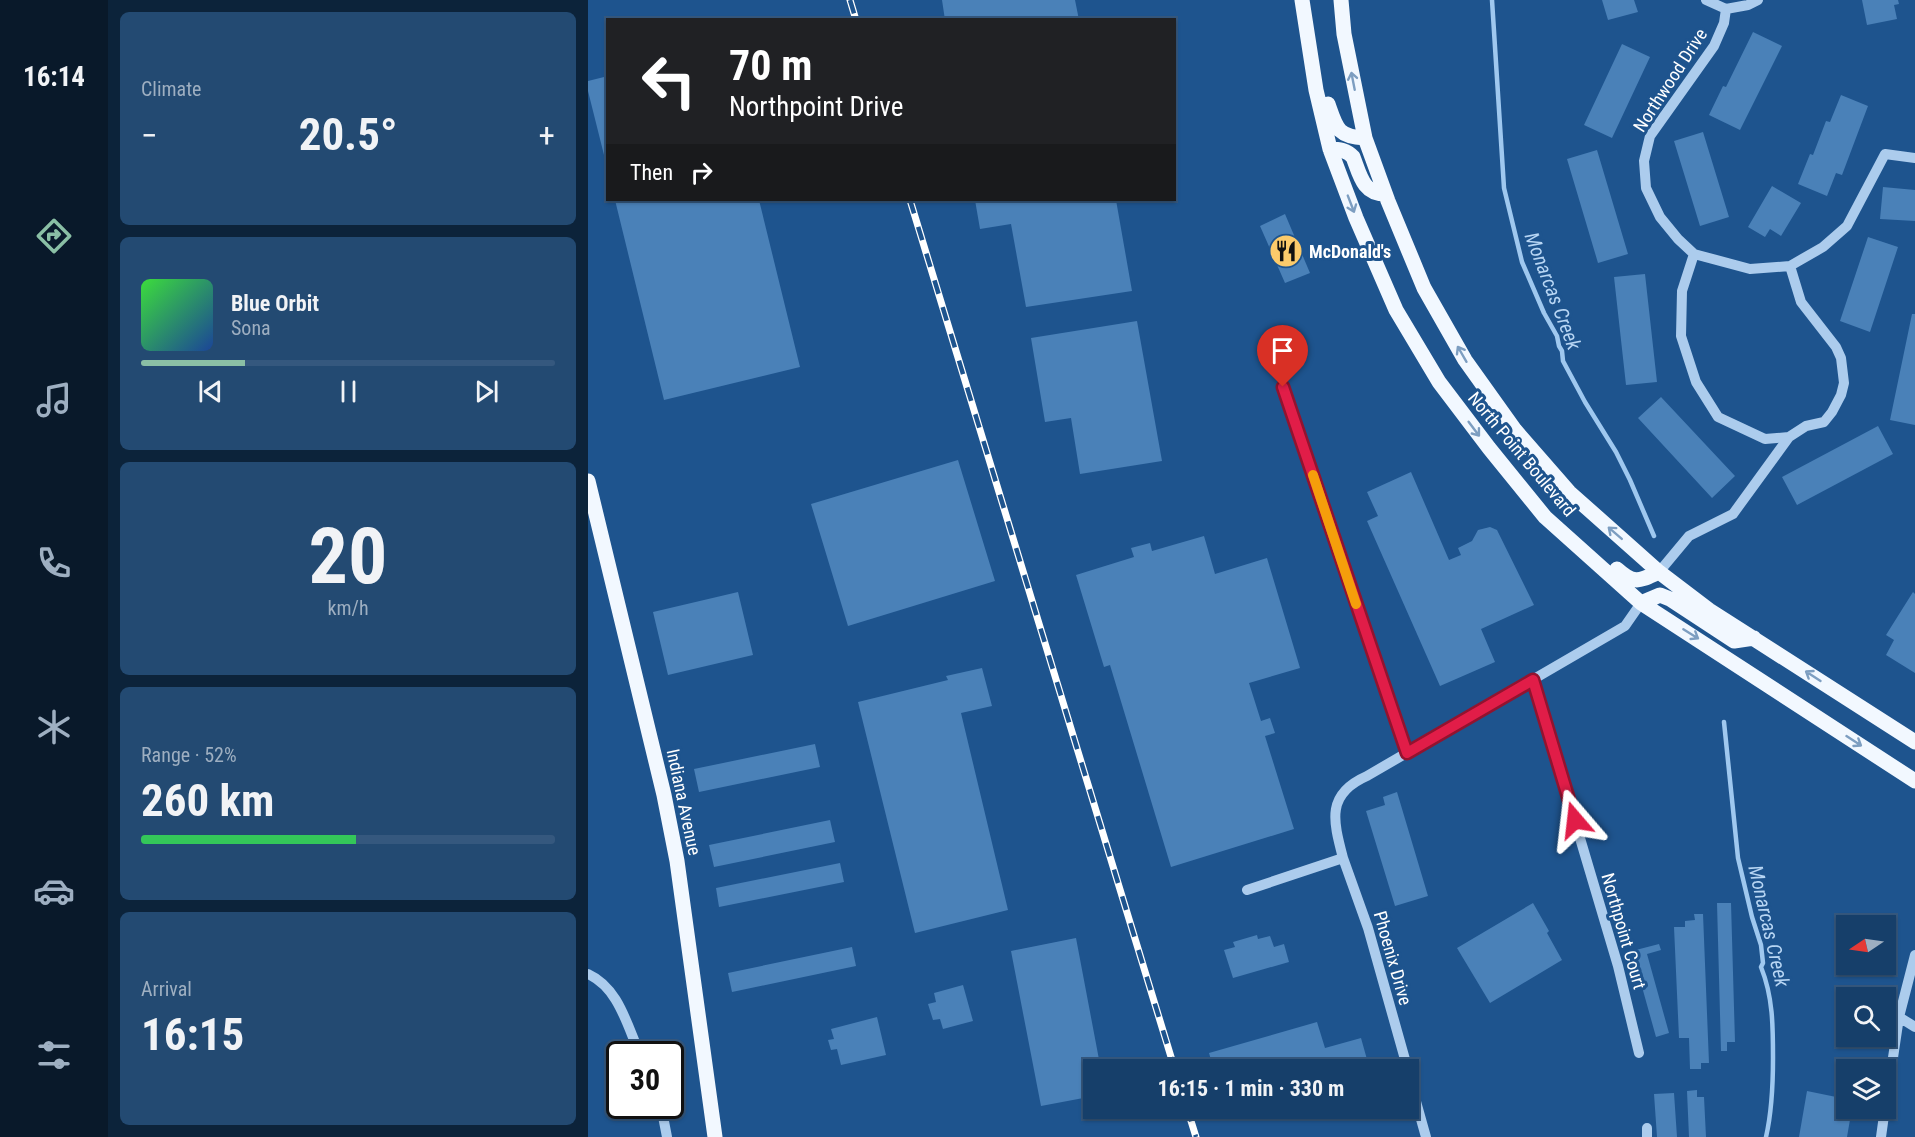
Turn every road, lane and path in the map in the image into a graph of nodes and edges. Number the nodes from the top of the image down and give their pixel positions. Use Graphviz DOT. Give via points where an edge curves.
graph roads {
  1 [pos="1302,0"];
  2 [pos="1341,0"];
  3 [pos="1706,0"];
  4 [pos="1758,0"];
  5 [pos="1726,9"];
  6 [pos="1316,90"];
  7 [pos="1365,138"];
  8 [pos="1330,149"];
  9 [pos="1915,158"];
  10 [pos="1385,194"];
  11 [pos="1694,254"];
  12 [pos="1790,266"];
  13 [pos="1283,387"];
  14 [pos="1789,436"];
  15 [pos="588,481"];
  16 [pos="1533,503"];
  17 [pos="1659,572"];
  18 [pos="1641,603"];
  19 [pos="1754,638"];
  20 [pos="1533,680"];
  21 [pos="1915,742"];
  22 [pos="1407,753"];
  23 [pos="1915,781"];
  24 [pos="1343,858"];
  25 [pos="1247,890"];
  26 [pos="1915,955"];
  27 [pos="588,974"];
  28 [pos="1899,1017"];
  29 [pos="1915,1027"];
  30 [pos="634,1041"];
  31 [pos="1639,1053"];
  32 [pos="1405,1059"];
  33 [pos="1892,1059"];
  34 [pos="1419,1111"];
  35 [pos="664,1119"];
  36 [pos="1883,1119"];
  37 [pos="667,1137"];
  38 [pos="715,1137"];
  39 [pos="1426,1137"];
  40 [pos="1881,1137"];
  1 -- 6 [label="main road, North Point Boulevard"];
  7 -- 2 [label="main road, North Point Boulevard, one-way"];
  3 -- 5 [label="street, Northwood Drive"];
  4 -- 5 [label="street"];
  5 -- 11 [label="street, Northwood Drive" via="1714,46 1650,136 1644,161 1646,188 1660,218"];
  6 -- 7 [label="main road" via="1326,98 1341,133 1350,138"];
  6 -- 8 [label="main road, North Point Boulevard"];
  7 -- 10 [label="main road, North Point Boulevard"];
  8 -- 10 [label="main road" via="1350,153 1365,186 1376,194"];
  8 -- 16 [label="main road, North Point Boulevard, one-way" via="1396,310 1439,382"];
  9 -- 12 [label="street" via="1885,154 1847,226 1828,244"];
  17 -- 10 [label="main road, North Point Boulevard, one-way" via="1569,492 1515,430 1465,360 1424,288"];
  11 -- 12 [label="street" via="1750,269"];
  11 -- 14 [label="street" via="1682,291 1681,336 1696,382 1718,417 1765,439"];
  12 -- 14 [label="street" via="1802,302 1836,346 1843,364 1844,383 1829,418"];
  13 -- 22 [label="street"];
  14 -- 17 [label="street" via="1733,514 1689,536"];
  15 -- 38 [label="main road, Indiana Avenue" via="677,861"];
  16 -- 17 [label="main road" via="1548,507 1631,581"];
  16 -- 18 [label="main road, North Point Boulevard"];
  17 -- 19 [label="main road, North Point Boulevard"];
  18 -- 19 [label="main road" via="1660,595 1734,641"];
  18 -- 20 [label="street, Phoenix Drive" via="1624,626"];
  18 -- 23 [label="main road, North Point Boulevard, one-way"];
  21 -- 19 [label="main road, North Point Boulevard, one-way"];
  20 -- 22 [label="street, Phoenix Drive"];
  20 -- 31 [label="street, Northpoint Court" via="1618,966"];
  22 -- 24 [label="street, Phoenix Drive" via="1350,784 1337,801 1336,832"];
  24 -- 25 [label="street"];
  24 -- 32 [label="street, Phoenix Drive" via="1368,928"];
  26 -- 28 [label="street"];
  27 -- 30 [label="street" via="614,994"];
  28 -- 29 [label="street"];
  28 -- 33 [label="street"];
  34 -- 39 [label="street, Phoenix Drive"];
  35 -- 37 [label="street"];
  36 -- 40 [label="street"];
}
